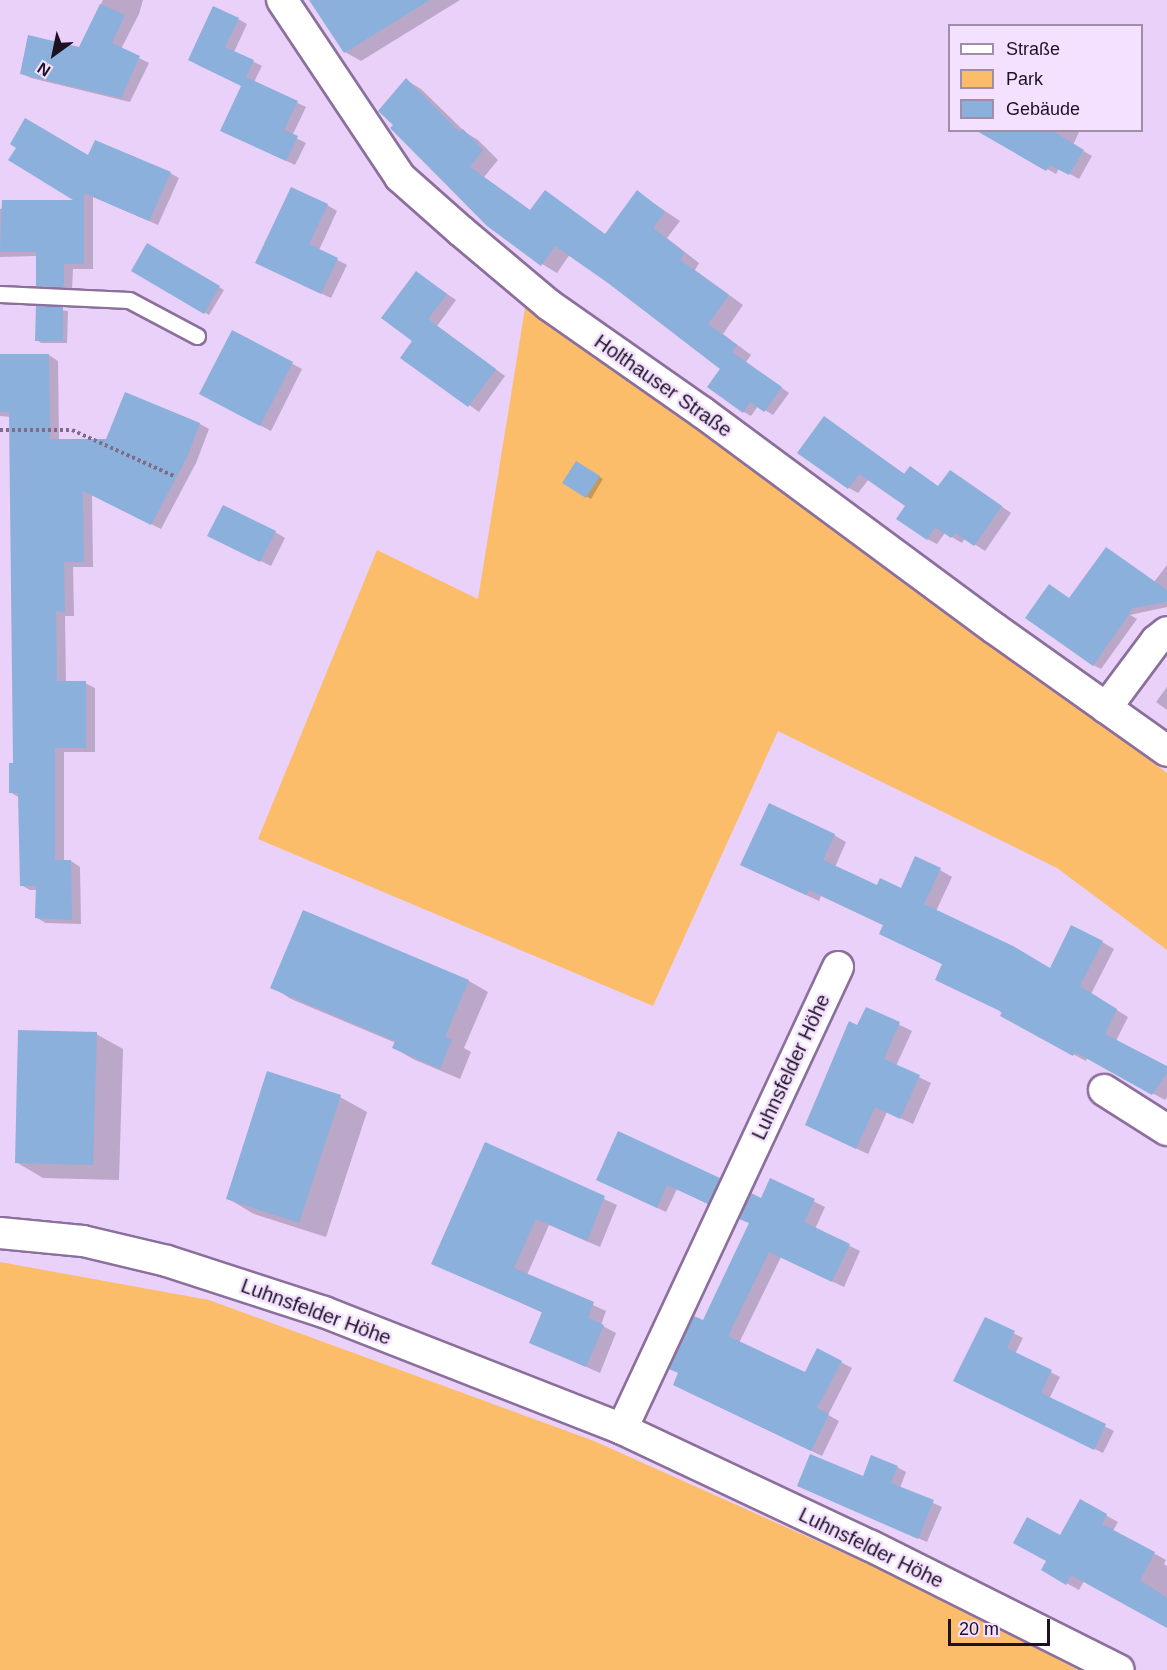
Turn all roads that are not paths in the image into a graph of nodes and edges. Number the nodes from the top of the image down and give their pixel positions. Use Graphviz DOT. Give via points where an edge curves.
graph roads {
  1 [pos="282,0"];
  2 [pos="0,294"];
  3 [pos="197,336"];
  4 [pos="1167,632"];
  5 [pos="1107,708"];
  6 [pos="1167,751"];
  7 [pos="838,967"];
  8 [pos="1104,1090"];
  9 [pos="1167,1130"];
  10 [pos="0,1233"];
  11 [pos="622,1429"];
  12 [pos="1119,1670"];
  1 -- 5 [label="street, Holthauser Straße" via="400,177 461,231 549,305"];
  2 -- 3 [label="lane" via="129,300"];
  4 -- 5 [label="street" via="1156,641"];
  5 -- 6 [label="street, Holthauser Straße"];
  7 -- 11 [label="street, Luhnsfelder Höhe"];
  8 -- 9 [label="street"];
  10 -- 11 [label="street, Luhnsfelder Höhe" via="83,1241 167,1261 324,1312"];
  11 -- 12 [label="street, Luhnsfelder Höhe" via="871,1546"];
}
